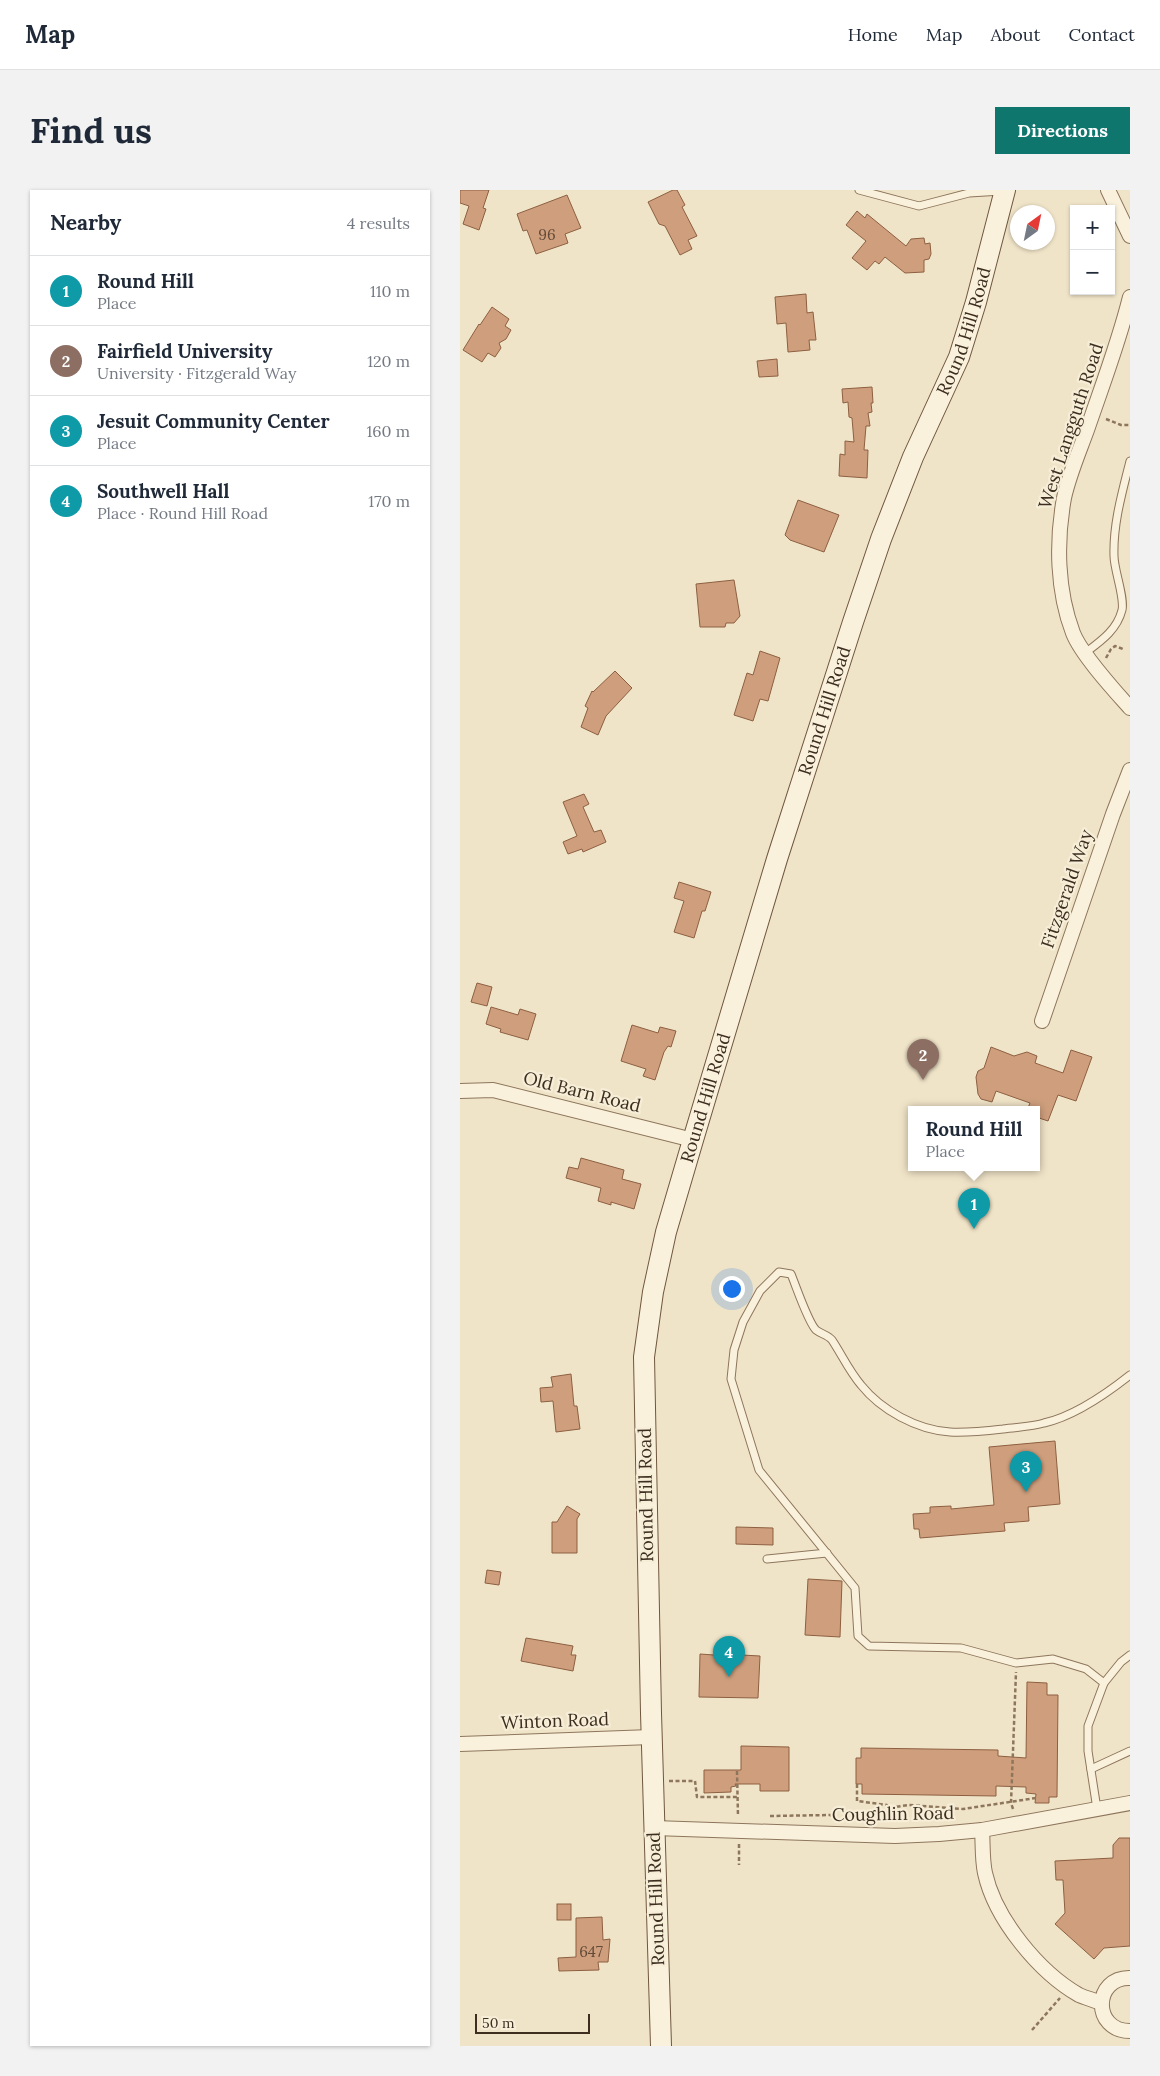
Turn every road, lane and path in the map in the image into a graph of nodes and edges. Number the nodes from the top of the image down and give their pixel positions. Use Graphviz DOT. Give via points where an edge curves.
graph roads {
  1 [pos="859,190"];
  2 [pos="1005,190"];
  3 [pos="1108,190"];
  4 [pos="1130,236"];
  5 [pos="1130,297"];
  6 [pos="1093,413"];
  7 [pos="1130,425"];
  8 [pos="1130,461"];
  9 [pos="1085,653"];
  10 [pos="1130,708"];
  11 [pos="1130,770"];
  12 [pos="1042,1021"];
  13 [pos="460,1091"];
  14 [pos="693,1140"];
  15 [pos="1130,1375"];
  16 [pos="827,1553"];
  17 [pos="767,1559"];
  18 [pos="1130,1655"];
  19 [pos="1016,1664"];
  20 [pos="1104,1683"];
  21 [pos="651,1737"];
  22 [pos="460,1744"];
  23 [pos="1130,1751"];
  24 [pos="1092,1769"];
  25 [pos="652,1780"];
  26 [pos="858,1784"];
  27 [pos="738,1797"];
  28 [pos="1036,1798"];
  29 [pos="1011,1803"];
  30 [pos="1130,1803"];
  31 [pos="1097,1809"];
  32 [pos="891,1810"];
  33 [pos="1013,1811"];
  34 [pos="768,1816"];
  35 [pos="872,1823"];
  36 [pos="835,1824"];
  37 [pos="654,1828"];
  38 [pos="982,1830"];
  39 [pos="1130,1978"];
  40 [pos="1069,1987"];
  41 [pos="1101,2003"];
  42 [pos="1032,2030"];
  43 [pos="1130,2031"];
  44 [pos="660,2046"];
  1 -- 2 [label="lane" via="919,206 969,193"];
  2 -- 14 [label="main road, Round Hill Road" via="959,357 913,457 852,622"];
  3 -- 4 [label="street"];
  5 -- 6 [label="street, West Langguth Road"];
  6 -- 7 [label="path" via="1121,425"];
  6 -- 9 [label="street, West Langguth Road" via="1065,496 1060,526 1063,596 1073,634"];
  8 -- 9 [label="lane" via="1115,525 1114,558 1123,608 1107,636"];
  9 -- 10 [label="street, West Langguth Road"];
  11 -- 12 [label="street, Fitzgerald Way"];
  13 -- 14 [label="street, Old Barn Road" via="493,1090"];
  14 -- 21 [label="main road, Round Hill Road" via="666,1232 644,1357"];
  15 -- 16 [label="lane" via="1061,1418 1042,1424 984,1431 949,1432 931,1428 889,1410 861,1386 830,1338 815,1329 791,1274 779,1272 760,1291 743,1322 734,1350 731,1379 759,1470"];
  16 -- 17 [label="lane"];
  16 -- 19 [label="lane" via="856,1588 858,1636 869,1646 961,1648"];
  18 -- 20 [label="lane"];
  19 -- 20 [label="lane" via="1053,1659 1086,1669"];
  19 -- 29 [label="path"];
  20 -- 24 [label="lane" via="1088,1726"];
  21 -- 22 [label="street, Winton Road"];
  21 -- 25 [label="main road, Round Hill Road"];
  23 -- 24 [label="lane"];
  24 -- 31 [label="lane"];
  25 -- 27 [label="path" via="695,1781 697,1796"];
  25 -- 37 [label="main road, Round Hill Road"];
  26 -- 32 [label="path" via="857,1802 887,1805"];
  28 -- 29 [label="path"];
  29 -- 32 [label="path" via="963,1809 909,1805"];
  29 -- 33 [label="path"];
  30 -- 31 [label="street, Coughlin Road"];
  31 -- 38 [label="street, Coughlin Road"];
  32 -- 35 [label="path"];
  34 -- 36 [label="path" via="832,1815"];
  37 -- 38 [label="street, Coughlin Road" via="895,1836"];
  37 -- 44 [label="main road, Round Hill Road"];
  38 -- 40 [label="street" via="985,1872 990,1890 1012,1931 1027,1950"];
  39 -- 41 [label="street" via="1109,1985"];
  40 -- 41 [label="street"];
  40 -- 42 [label="path"];
  41 -- 43 [label="street" via="1102,2012 1114,2028"];
}
